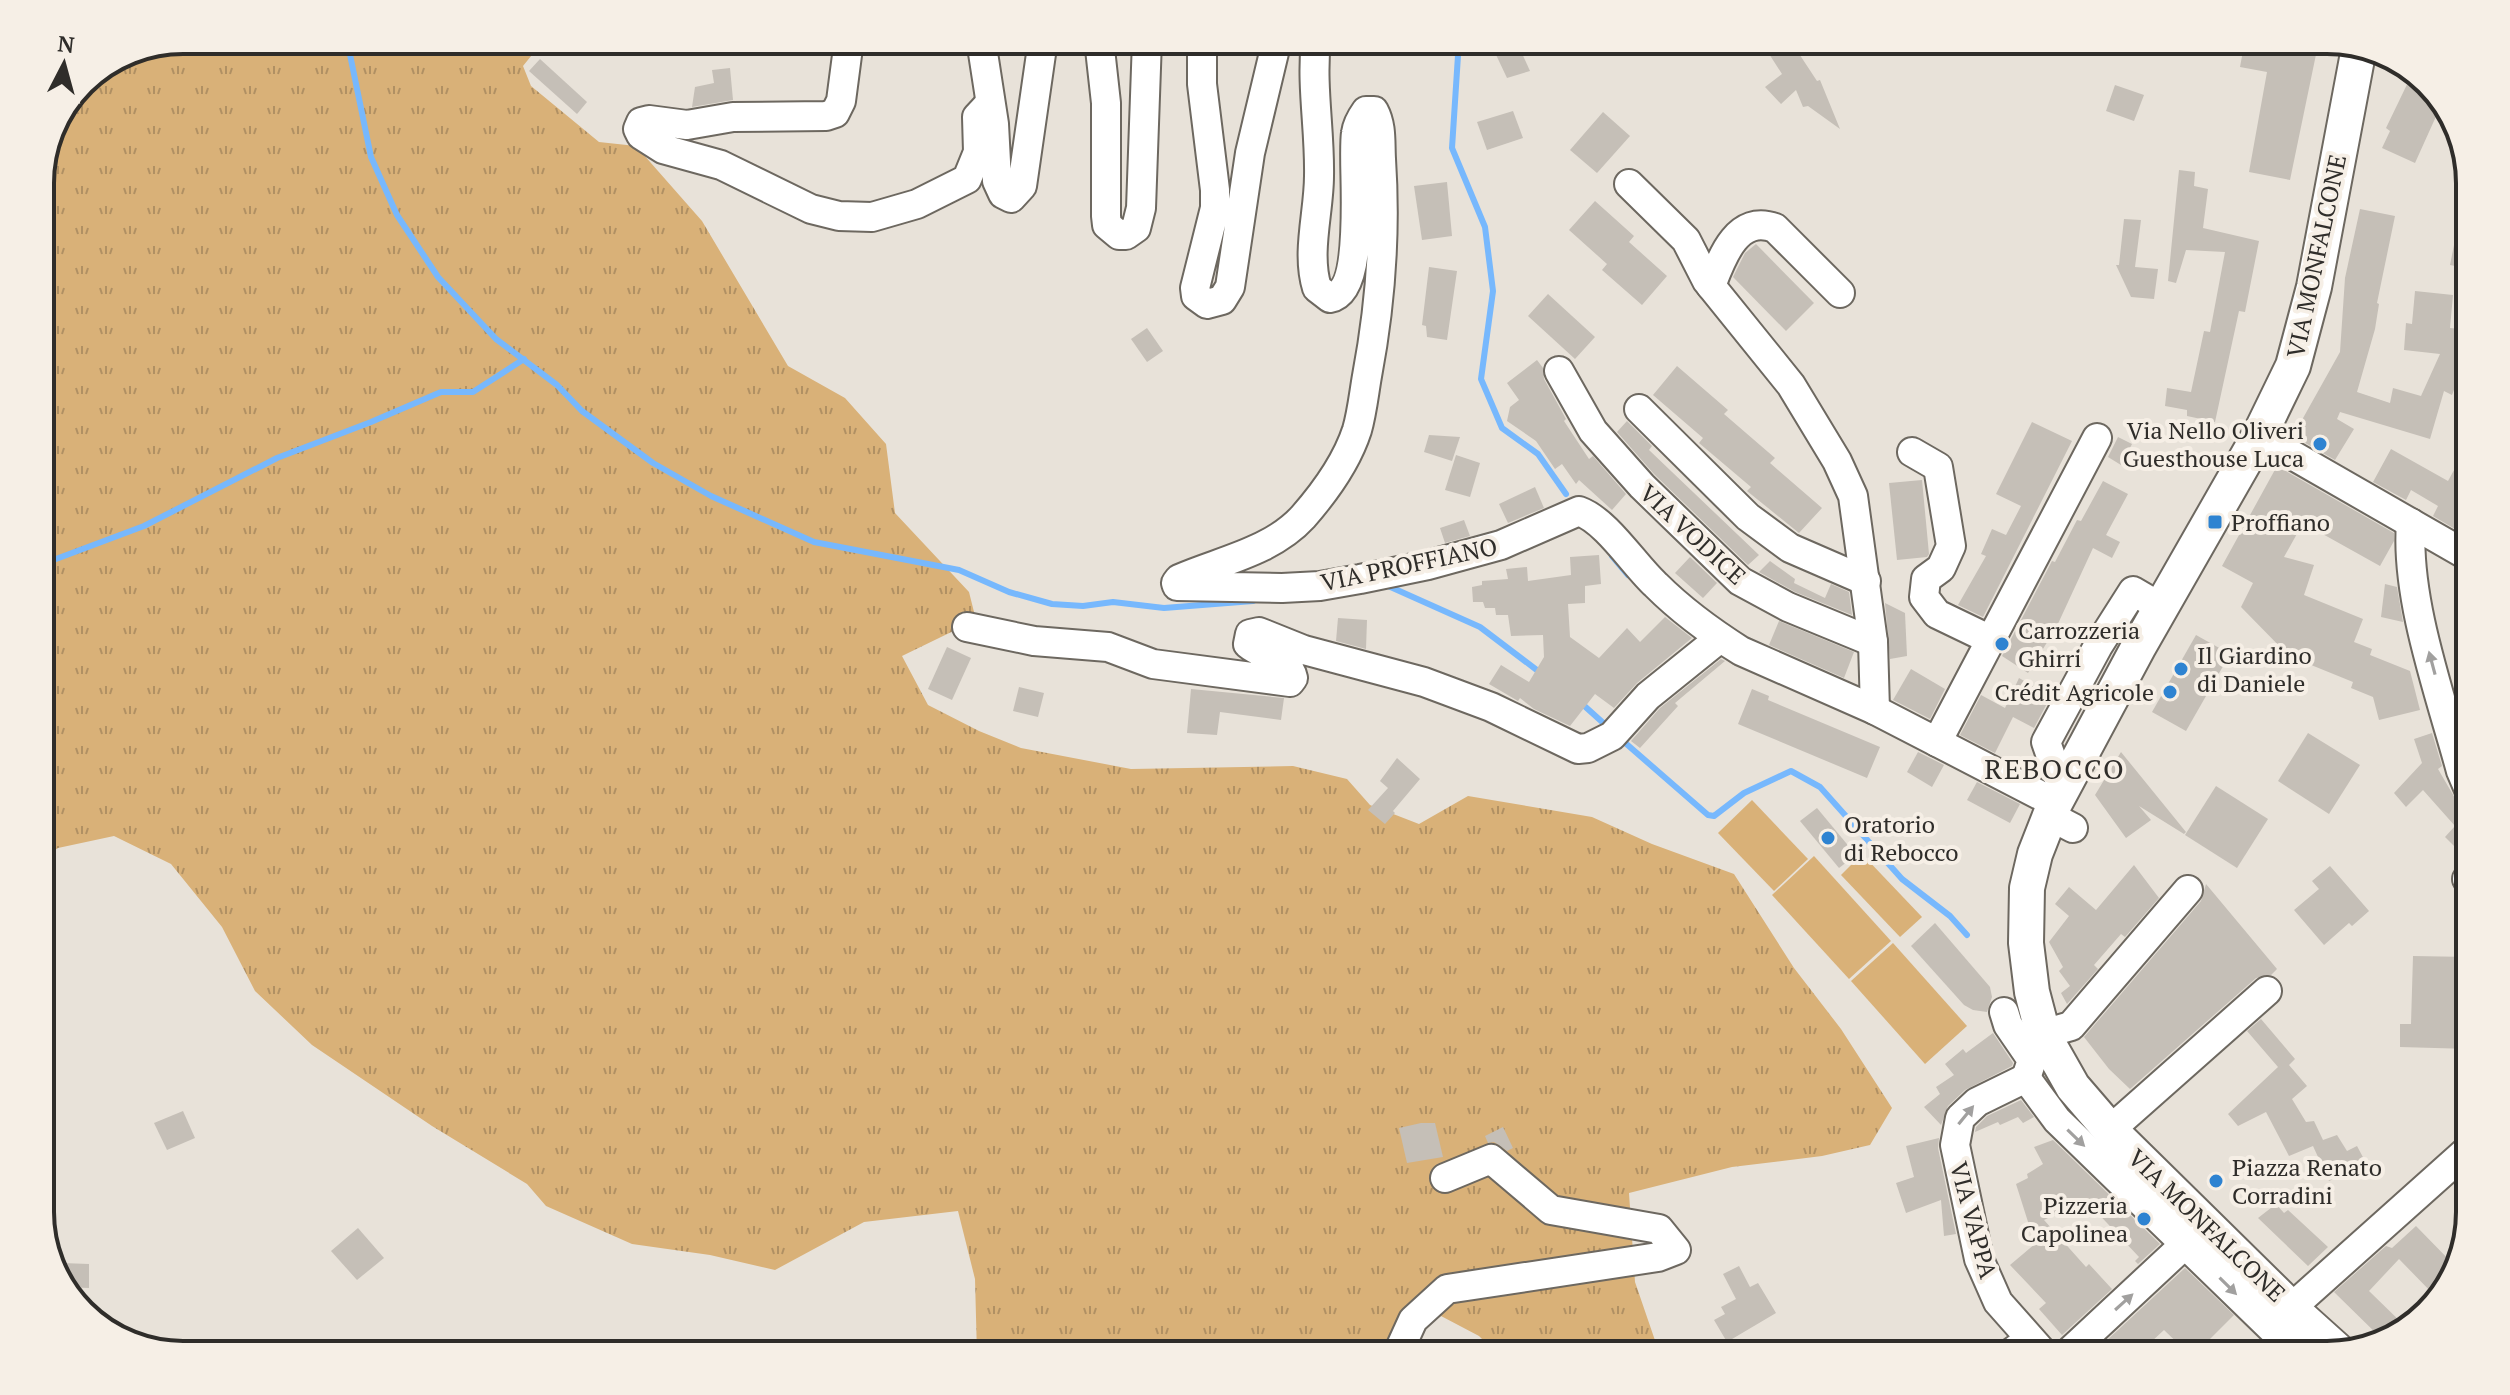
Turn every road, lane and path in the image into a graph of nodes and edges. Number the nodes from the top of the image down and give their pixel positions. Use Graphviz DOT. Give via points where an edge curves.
graph roads {
  1 [pos="849,54"];
  2 [pos="983,54"];
  3 [pos="1041,54"];
  4 [pos="1101,54"];
  5 [pos="1146,54"];
  6 [pos="1202,54"];
  7 [pos="1274,54"];
  8 [pos="1315,54"];
  9 [pos="2357,57"];
  10 [pos="990,103"];
  11 [pos="1629,184"];
  12 [pos="1711,286"];
  13 [pos="1840,293"];
  14 [pos="1559,371"];
  15 [pos="1639,409"];
  16 [pos="2259,436"];
  17 [pos="2097,438"];
  18 [pos="1912,452"];
  19 [pos="2411,523"];
  20 [pos="2456,549"];
  21 [pos="1866,581"];
  22 [pos="2162,608"];
  23 [pos="967,627"];
  24 [pos="1720,638"];
  25 [pos="2103,639"];
  26 [pos="1991,640"];
  27 [pos="1873,642"];
  28 [pos="2139,646"];
  29 [pos="1875,710"];
  30 [pos="1937,742"];
  31 [pos="2456,752"];
  32 [pos="2060,809"];
  33 [pos="2188,890"];
  34 [pos="2267,991"];
  35 [pos="2004,1012"];
  36 [pos="2043,1034"];
  37 [pos="2026,1078"];
  38 [pos="2110,1130"];
  39 [pos="2456,1161"];
  40 [pos="1445,1178"];
  41 [pos="2196,1234"];
  42 [pos="2291,1308"];
  43 [pos="1403,1341"];
  44 [pos="2022,1341"];
  45 [pos="2081,1341"];
  46 [pos="2287,1341"];
  47 [pos="2327,1341"];
  1 -- 10 [label="street" via="835,113 733,117 687,125 649,120 638,129 663,149 721,165 811,209 872,217 917,204 967,179 978,152 977,117"];
  2 -- 10 [label="street"];
  3 -- 10 [label="street" via="1022,186 1011,198 997,181"];
  4 -- 5 [label="street" via="1107,225 1119,235 1131,232 1139,219"];
  6 -- 7 [label="street" via="1215,208 1195,288 1207,304 1222,300 1230,287 1250,153"];
  8 -- 24 [label="street, VIA PROFFIANO" via="1319,180 1313,262 1317,288 1330,298 1342,292 1352,258 1356,133 1366,111 1374,111 1381,132 1383,275 1357,431 1324,490 1300,520 1225,564 1176,583 1180,588 1282,588 1360,579 1501,545 1579,511 1593,519 1656,586"];
  9 -- 16 [label="main road, VIA MONFALCONE" via="2310,302 2293,366"];
  11 -- 12 [label="street" via="1686,240"];
  12 -- 13 [label="street" via="1739,232 1764,224 1775,228"];
  12 -- 21 [label="street" via="1791,385 1837,461 1853,496"];
  14 -- 27 [label="street, VIA VODICE" via="1593,431 1740,581"];
  15 -- 21 [label="street" via="1748,517 1790,548"];
  16 -- 19 [label="street"];
  16 -- 22 [label="main road, VIA MONFALCONE"];
  17 -- 26 [label="street"];
  18 -- 26 [label="street" via="1938,467 1951,546 1941,568 1926,579 1924,597 1937,614"];
  19 -- 20 [label="street"];
  31 -- 19 [label="street, one-way" via="2422,624 2409,549"];
  21 -- 27 [label="street"];
  22 -- 25 [label="street" via="2133,591"];
  22 -- 28 [label="main road, VIA MONFALCONE"];
  23 -- 24 [label="street" via="1034,641 1108,647 1153,664 1290,682 1292,672 1284,663 1248,644 1250,634 1259,632 1304,650 1424,682 1578,749 1612,736 1648,696"];
  24 -- 29 [label="street, VIA PROFFIANO"];
  25 -- 28 [label="street"];
  25 -- 32 [label="street" via="2046,742"];
  26 -- 30 [label="street"];
  27 -- 29 [label="street"];
  28 -- 32 [label="main road, VIA MONFALCONE"];
  29 -- 30 [label="street, VIA PROFFIANO"];
  30 -- 32 [label="street, VIA PROFFIANO"];
  32 -- 36 [label="main road, VIA MONFALCONE" via="2035,854 2027,888 2029,971"];
  33 -- 36 [label="street" via="2071,1026"];
  34 -- 38 [label="street, VIA MONFALCONE"];
  35 -- 37 [label="street" via="2032,1060"];
  36 -- 38 [label="main road, VIA MONFALCONE" via="2073,1087"];
  37 -- 41 [label="street, one-way" via="2057,1120"];
  44 -- 37 [label="street, VIA VAPPA, one-way" via="1979,1259 1955,1145 1960,1118 1977,1102"];
  38 -- 41 [label="main road, VIA MONFALCONE"];
  39 -- 42 [label="street"];
  40 -- 43 [label="street" via="1491,1159 1551,1210 1659,1229 1676,1250 1447,1289 1413,1320"];
  41 -- 42 [label="main road, VIA MONFALCONE"];
  45 -- 41 [label="street, one-way"];
  41 -- 46 [label="street, one-way"];
  42 -- 47 [label="main road, VIA MONFALCONE"];
}
